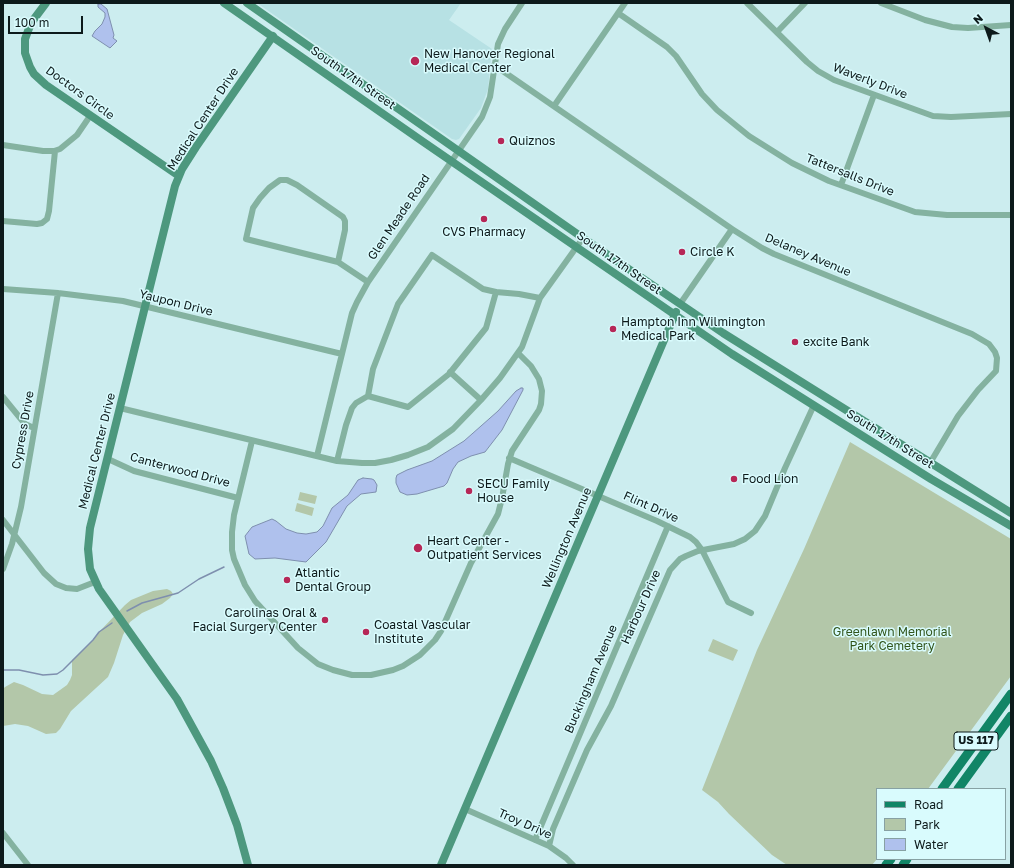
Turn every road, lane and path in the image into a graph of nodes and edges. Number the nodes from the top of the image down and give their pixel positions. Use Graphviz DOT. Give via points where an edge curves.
graph roads {
  1 [pos="46,3"];
  2 [pos="224,3"];
  3 [pos="247,3"];
  4 [pos="522,3"];
  5 [pos="625,3"];
  6 [pos="747,3"];
  7 [pos="805,3"];
  8 [pos="881,3"];
  9 [pos="618,13"];
  10 [pos="1011,25"];
  11 [pos="280,26"];
  12 [pos="777,32"];
  13 [pos="273,36"];
  14 [pos="494,65"];
  15 [pos="874,95"];
  16 [pos="554,106"];
  17 [pos="1011,114"];
  18 [pos="90,116"];
  19 [pos="3,145"];
  20 [pos="56,150"];
  21 [pos="458,150"];
  22 [pos="451,161"];
  23 [pos="178,176"];
  24 [pos="841,185"];
  25 [pos="1011,215"];
  26 [pos="3,221"];
  27 [pos="732,229"];
  28 [pos="583,238"];
  29 [pos="576,248"];
  30 [pos="338,262"];
  31 [pos="368,282"];
  32 [pos="3,289"];
  33 [pos="496,292"];
  34 [pos="58,293"];
  35 [pos="540,298"];
  36 [pos="680,304"];
  37 [pos="145,306"];
  38 [pos="674,316"];
  39 [pos="518,353"];
  40 [pos="342,354"];
  41 [pos="450,372"];
  42 [pos="368,396"];
  43 [pos="3,397"];
  44 [pos="481,400"];
  45 [pos="814,405"];
  46 [pos="120,408"];
  47 [pos="34,428"];
  48 [pos="252,441"];
  49 [pos="317,456"];
  50 [pos="108,458"];
  51 [pos="509,458"];
  52 [pos="337,461"];
  53 [pos="930,463"];
  54 [pos="597,495"];
  55 [pos="238,498"];
  56 [pos="1011,513"];
  57 [pos="3,520"];
  58 [pos="668,526"];
  59 [pos="1011,526"];
  60 [pos="14,536"];
  61 [pos="702,550"];
  62 [pos="3,569"];
  63 [pos="95,582"];
  64 [pos="751,613"];
  65 [pos="1011,694"];
  66 [pos="998,712"];
  67 [pos="1010,720"];
  68 [pos="943,788"];
  69 [pos="959,788"];
  70 [pos="465,809"];
  71 [pos="3,833"];
  72 [pos="535,840"];
  73 [pos="548,846"];
  74 [pos="28,865"];
  75 [pos="248,865"];
  76 [pos="441,865"];
  77 [pos="573,865"];
  1 -- 18 [label="main road, Doctors Circle" via="27,31 24,46 27,61 38,79"];
  2 -- 13 [label="main road, South 17th Street"];
  3 -- 11 [label="main road, South 17th Street"];
  4 -- 14 [label="street, Glen Meade Road" via="502,35"];
  5 -- 9 [label="street"];
  6 -- 12 [label="street, Waverly Drive"];
  7 -- 12 [label="street"];
  8 -- 10 [label="street" via="924,20 952,27"];
  9 -- 16 [label="street"];
  9 -- 24 [label="street, Tattersalls Drive" via="667,47 683,65 708,102 749,136 792,162"];
  11 -- 13 [label="street"];
  11 -- 21 [label="main road, South 17th Street"];
  12 -- 15 [label="street, Waverly Drive" via="825,76"];
  13 -- 22 [label="main road, South 17th Street"];
  13 -- 23 [label="main road, Medical Center Drive"];
  14 -- 16 [label="street, Delaney Avenue"];
  14 -- 21 [label="street, Glen Meade Road" via="487,108"];
  15 -- 17 [label="street, Waverly Drive" via="923,113 942,117"];
  15 -- 24 [label="street"];
  16 -- 27 [label="street, Delaney Avenue"];
  18 -- 20 [label="street" via="72,139"];
  18 -- 23 [label="main road, Doctors Circle"];
  19 -- 20 [label="street" via="42,151"];
  20 -- 26 [label="street" via="47,219 37,224"];
  21 -- 22 [label="street, Glen Meade Road"];
  21 -- 28 [label="main road, South 17th Street"];
  22 -- 29 [label="main road, South 17th Street"];
  22 -- 31 [label="street, Glen Meade Road"];
  23 -- 37 [label="main road, Medical Center Drive"];
  24 -- 25 [label="street, Tattersalls Drive" via="920,213"];
  27 -- 36 [label="street, Wellington Avenue"];
  27 -- 53 [label="street, Delaney Avenue" via="774,254 972,334 989,344 997,358 996,371 958,416"];
  28 -- 29 [label="street"];
  28 -- 36 [label="main road, South 17th Street"];
  29 -- 35 [label="street"];
  29 -- 38 [label="main road, South 17th Street"];
  30 -- 30 [label="street" via="345,230 343,217 285,179 275,183 256,202 246,239"];
  30 -- 31 [label="street"];
  31 -- 40 [label="street, Glen Meade Road" via="352,313"];
  32 -- 34 [label="street, Yaupon Drive"];
  33 -- 35 [label="street"];
  33 -- 41 [label="street" via="486,328"];
  33 -- 42 [label="street" via="483,289 432,255 396,310 373,369"];
  34 -- 37 [label="street, Yaupon Drive"];
  34 -- 47 [label="street, Cypress Drive"];
  35 -- 39 [label="street" via="528,334"];
  36 -- 38 [label="main road, Wellington Avenue"];
  36 -- 53 [label="main road, South 17th Street"];
  37 -- 40 [label="street, Yaupon Drive"];
  37 -- 46 [label="main road, Medical Center Drive"];
  38 -- 45 [label="main road, South 17th Street"];
  38 -- 54 [label="main road, Wellington Avenue"];
  39 -- 44 [label="street"];
  39 -- 51 [label="street" via="536,373 542,398 536,417"];
  40 -- 49 [label="street, Glen Meade Road"];
  41 -- 42 [label="street" via="408,407"];
  41 -- 44 [label="street"];
  42 -- 52 [label="street" via="352,408"];
  43 -- 47 [label="street" via="24,424"];
  44 -- 52 [label="street" via="444,436 418,451 375,463"];
  45 -- 59 [label="main road, South 17th Street"];
  45 -- 61 [label="street, Harbour Drive" via="758,527 734,544"];
  46 -- 48 [label="street"];
  46 -- 50 [label="main road, Medical Center Drive"];
  47 -- 60 [label="street, Cypress Drive"];
  48 -- 49 [label="street"];
  48 -- 55 [label="street, Canterwood Drive"];
  49 -- 52 [label="street"];
  50 -- 55 [label="street, Canterwood Drive" via="134,471"];
  50 -- 63 [label="main road, Medical Center Drive" via="88,544 89,563"];
  51 -- 54 [label="street, Flint Drive"];
  51 -- 55 [label="street" via="498,514 471,563 441,631 416,658 380,674 352,675 318,664 298,648 255,601 236,567 232,550 232,523"];
  53 -- 56 [label="main road, South 17th Street"];
  54 -- 58 [label="street, Flint Drive"];
  54 -- 70 [label="main road, Wellington Avenue"];
  57 -- 60 [label="street"];
  58 -- 61 [label="street, Flint Drive" via="690,537"];
  58 -- 72 [label="street, Buckingham Avenue"];
  60 -- 62 [label="street, Cypress Drive"];
  60 -- 63 [label="street" via="56,584 77,589"];
  61 -- 64 [label="street, Flint Drive" via="728,602"];
  61 -- 73 [label="street, Harbour Drive" via="680,559 668,574 611,706 587,750"];
  63 -- 75 [label="main road, Medical Center Drive" via="177,699 201,742 229,802"];
  65 -- 66 [label="main road, US 117"];
  66 -- 67 [label="street"];
  66 -- 68 [label="main road, US 117"];
  67 -- 69 [label="main road, US 117"];
  70 -- 72 [label="street, Troy Drive"];
  70 -- 76 [label="main road, Wellington Avenue"];
  71 -- 74 [label="street"];
  72 -- 73 [label="street, Troy Drive"];
  73 -- 77 [label="street, Troy Drive"];
}
